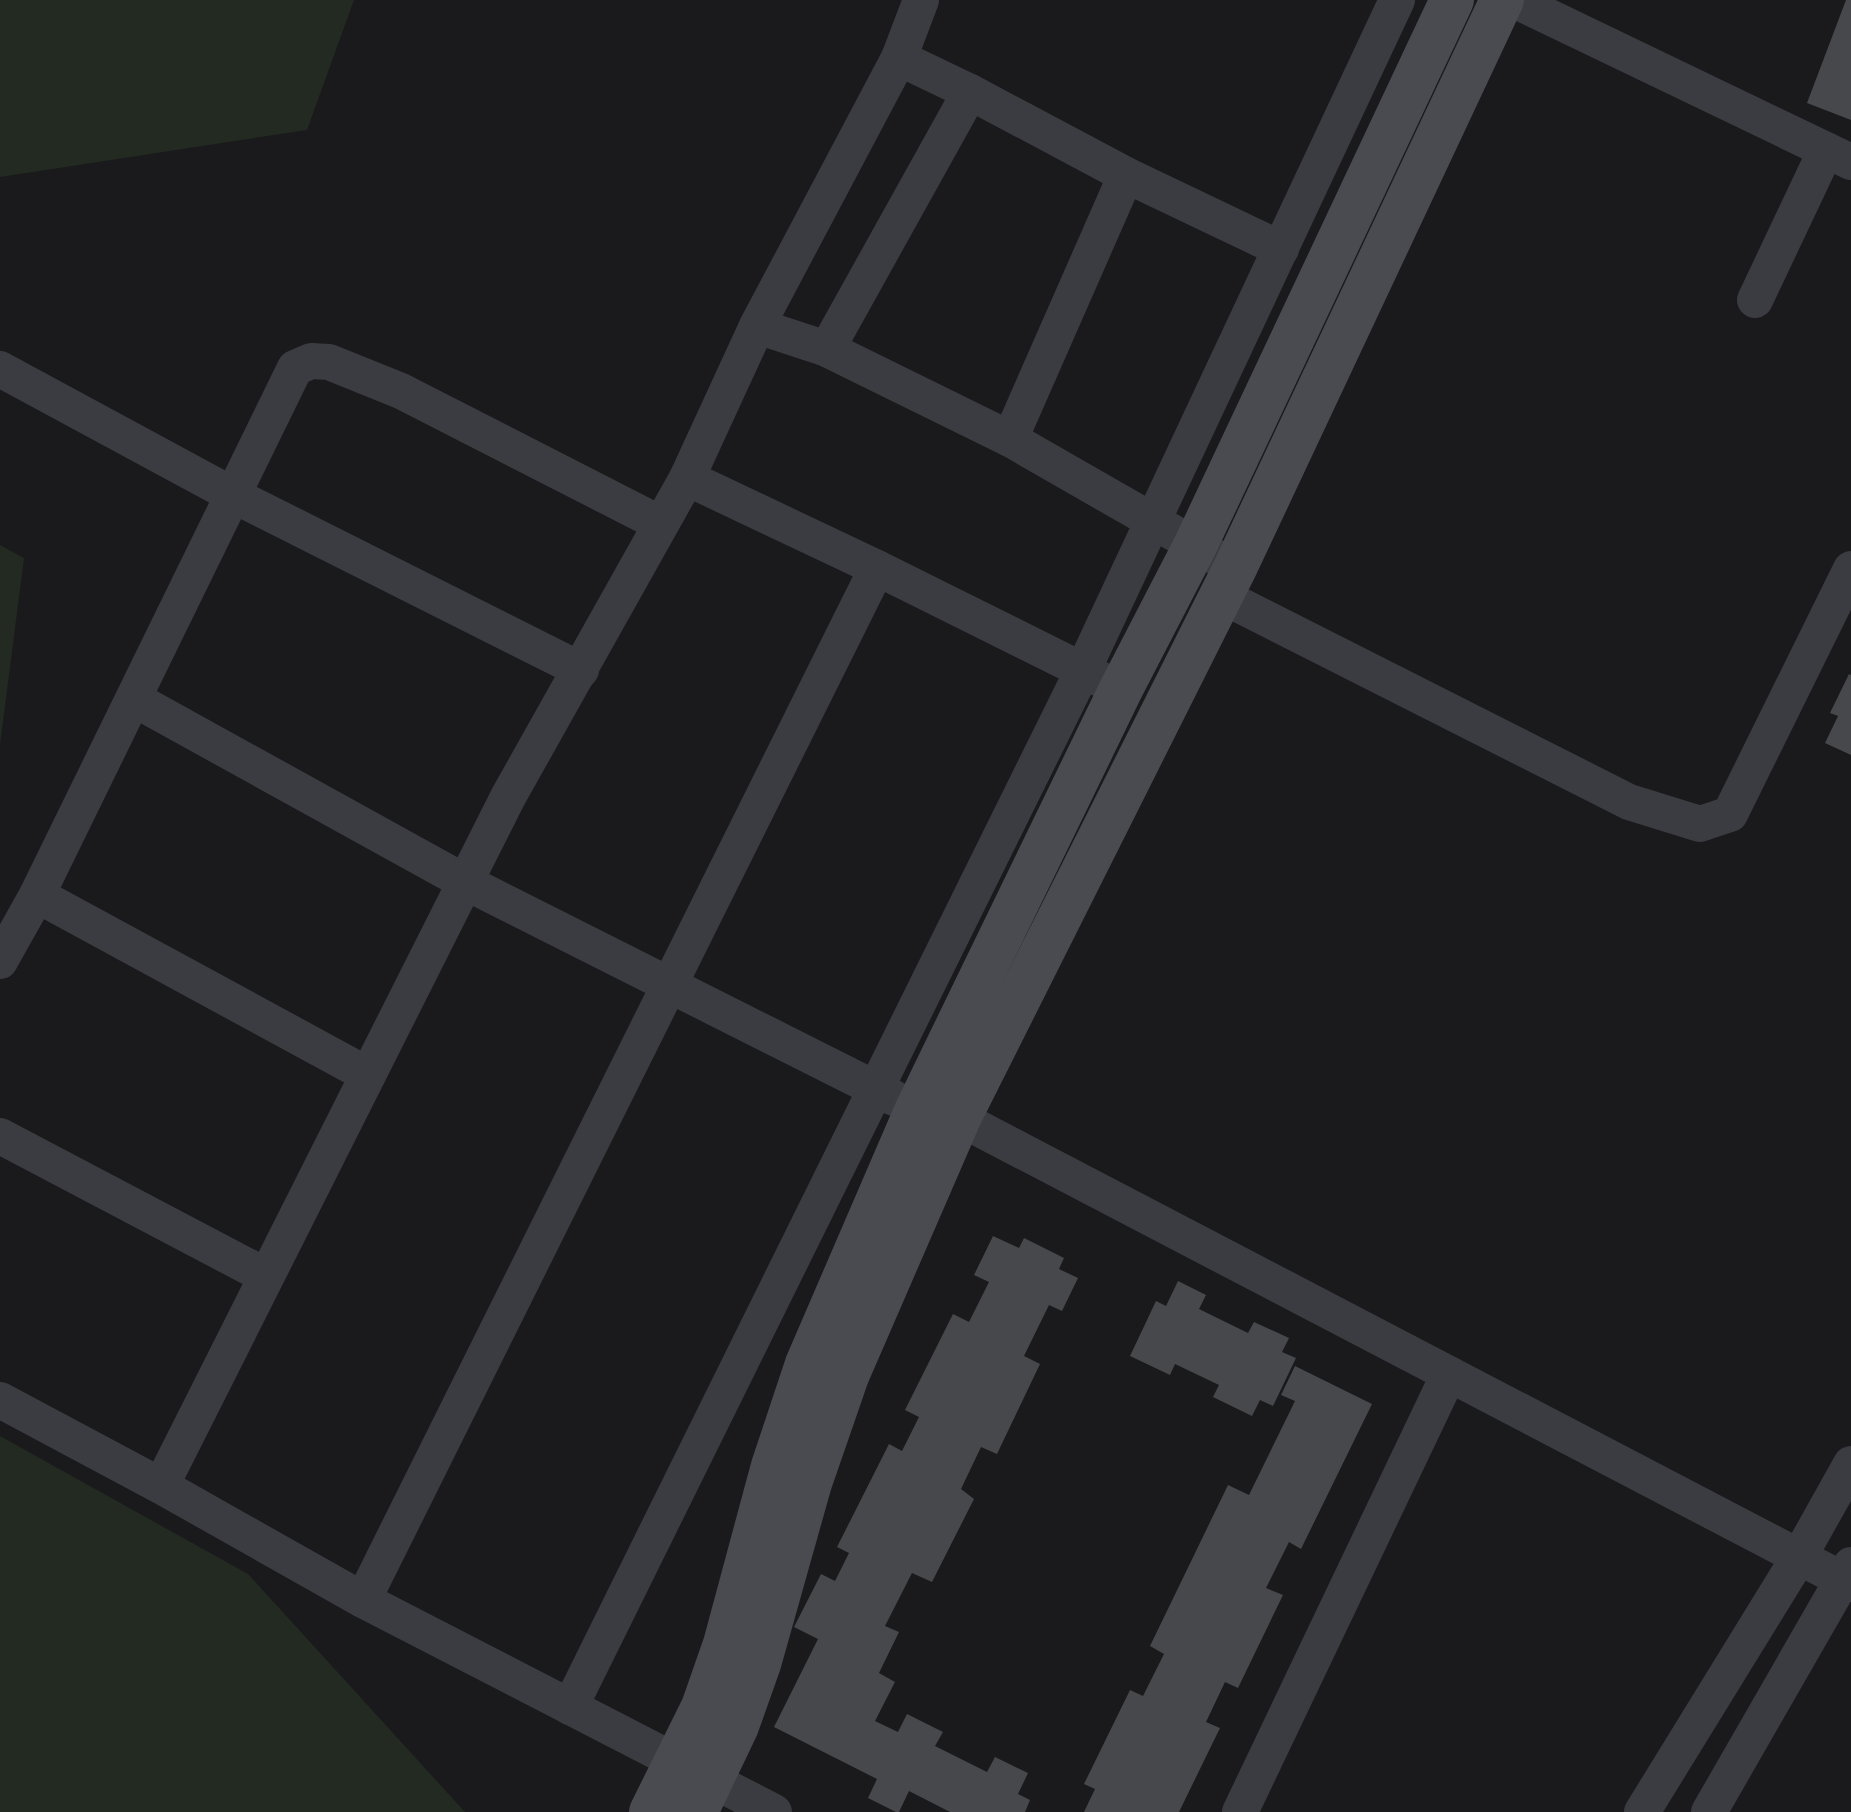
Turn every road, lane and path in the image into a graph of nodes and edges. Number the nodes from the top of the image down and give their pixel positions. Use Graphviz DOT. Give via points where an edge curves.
graph roads {
  1 [pos="921,0"];
  2 [pos="1397,0"];
  3 [pos="1452,0"];
  4 [pos="1502,0"];
  5 [pos="1514,0"];
  6 [pos="899,58"];
  7 [pos="970,92"];
  8 [pos="1838,156"];
  9 [pos="1126,175"];
  10 [pos="1281,249"];
  11 [pos="1755,300"];
  12 [pos="757,326"];
  13 [pos="827,349"];
  14 [pos="0,369"];
  15 [pos="1010,439"];
  16 [pos="687,478"];
  17 [pos="233,495"];
  18 [pos="1152,522"];
  19 [pos="659,523"];
  20 [pos="1196,544"];
  21 [pos="877,568"];
  22 [pos="1851,569"];
  23 [pos="1227,582"];
  24 [pos="581,670"];
  25 [pos="1083,670"];
  26 [pos="1121,689"];
  27 [pos="134,699"];
  28 [pos="465,882"];
  29 [pos="37,895"];
  30 [pos="0,961"];
  31 [pos="669,985"];
  32 [pos="368,1075"];
  33 [pos="875,1089"];
  34 [pos="917,1109"];
  35 [pos="959,1118"];
  36 [pos="0,1136"];
  37 [pos="266,1276"];
  38 [pos="1449,1374"];
  39 [pos="0,1400"];
  40 [pos="1851,1464"];
  41 [pos="161,1486"];
  42 [pos="1799,1557"];
  43 [pos="1848,1576"];
  44 [pos="363,1600"];
  45 [pos="570,1707"];
  46 [pos="695,1784"];
  47 [pos="651,1812"];
  48 [pos="774,1812"];
  49 [pos="1240,1812"];
  50 [pos="1642,1812"];
  51 [pos="1709,1812"];
  1 -- 6 [label="street"];
  2 -- 10 [label="street"];
  3 -- 20 [label="street"];
  4 -- 23 [label="street"];
  5 -- 8 [label="street"];
  6 -- 7 [label="street"];
  6 -- 12 [label="street"];
  7 -- 9 [label="street"];
  7 -- 13 [label="street"];
  8 -- 11 [label="street"];
  9 -- 10 [label="street"];
  9 -- 15 [label="street"];
  10 -- 18 [label="street"];
  12 -- 13 [label="street"];
  12 -- 16 [label="street"];
  13 -- 15 [label="street"];
  14 -- 17 [label="street"];
  15 -- 18 [label="street"];
  16 -- 19 [label="street"];
  16 -- 21 [label="street"];
  17 -- 19 [label="street" via="295,368 311,361 329,362 401,391"];
  17 -- 24 [label="street"];
  17 -- 27 [label="street"];
  18 -- 20 [label="street"];
  18 -- 25 [label="street"];
  19 -- 24 [label="street"];
  20 -- 23 [label="street"];
  20 -- 26 [label="street"];
  21 -- 25 [label="street"];
  21 -- 31 [label="street"];
  22 -- 23 [label="street" via="1730,814 1700,824 1629,802"];
  23 -- 35 [label="street"];
  24 -- 28 [label="street"];
  25 -- 26 [label="street"];
  25 -- 33 [label="street"];
  26 -- 34 [label="street"];
  27 -- 28 [label="street"];
  27 -- 29 [label="street"];
  28 -- 31 [label="street"];
  28 -- 32 [label="street"];
  29 -- 30 [label="street"];
  29 -- 32 [label="street"];
  31 -- 33 [label="street"];
  31 -- 44 [label="street"];
  32 -- 37 [label="street"];
  33 -- 34 [label="street"];
  33 -- 45 [label="street"];
  34 -- 46 [label="street" via="807,1364 773,1466 703,1707"];
  35 -- 38 [label="street"];
  35 -- 46 [label="street" via="842,1388 737,1726"];
  36 -- 37 [label="street"];
  37 -- 41 [label="street"];
  38 -- 42 [label="street"];
  38 -- 49 [label="street"];
  39 -- 41 [label="street"];
  40 -- 42 [label="street"];
  41 -- 44 [label="street"];
  42 -- 43 [label="street"];
  42 -- 50 [label="street"];
  43 -- 51 [label="street"];
  44 -- 45 [label="street"];
  45 -- 46 [label="street"];
  46 -- 47 [label="street"];
  46 -- 48 [label="street"];
}
